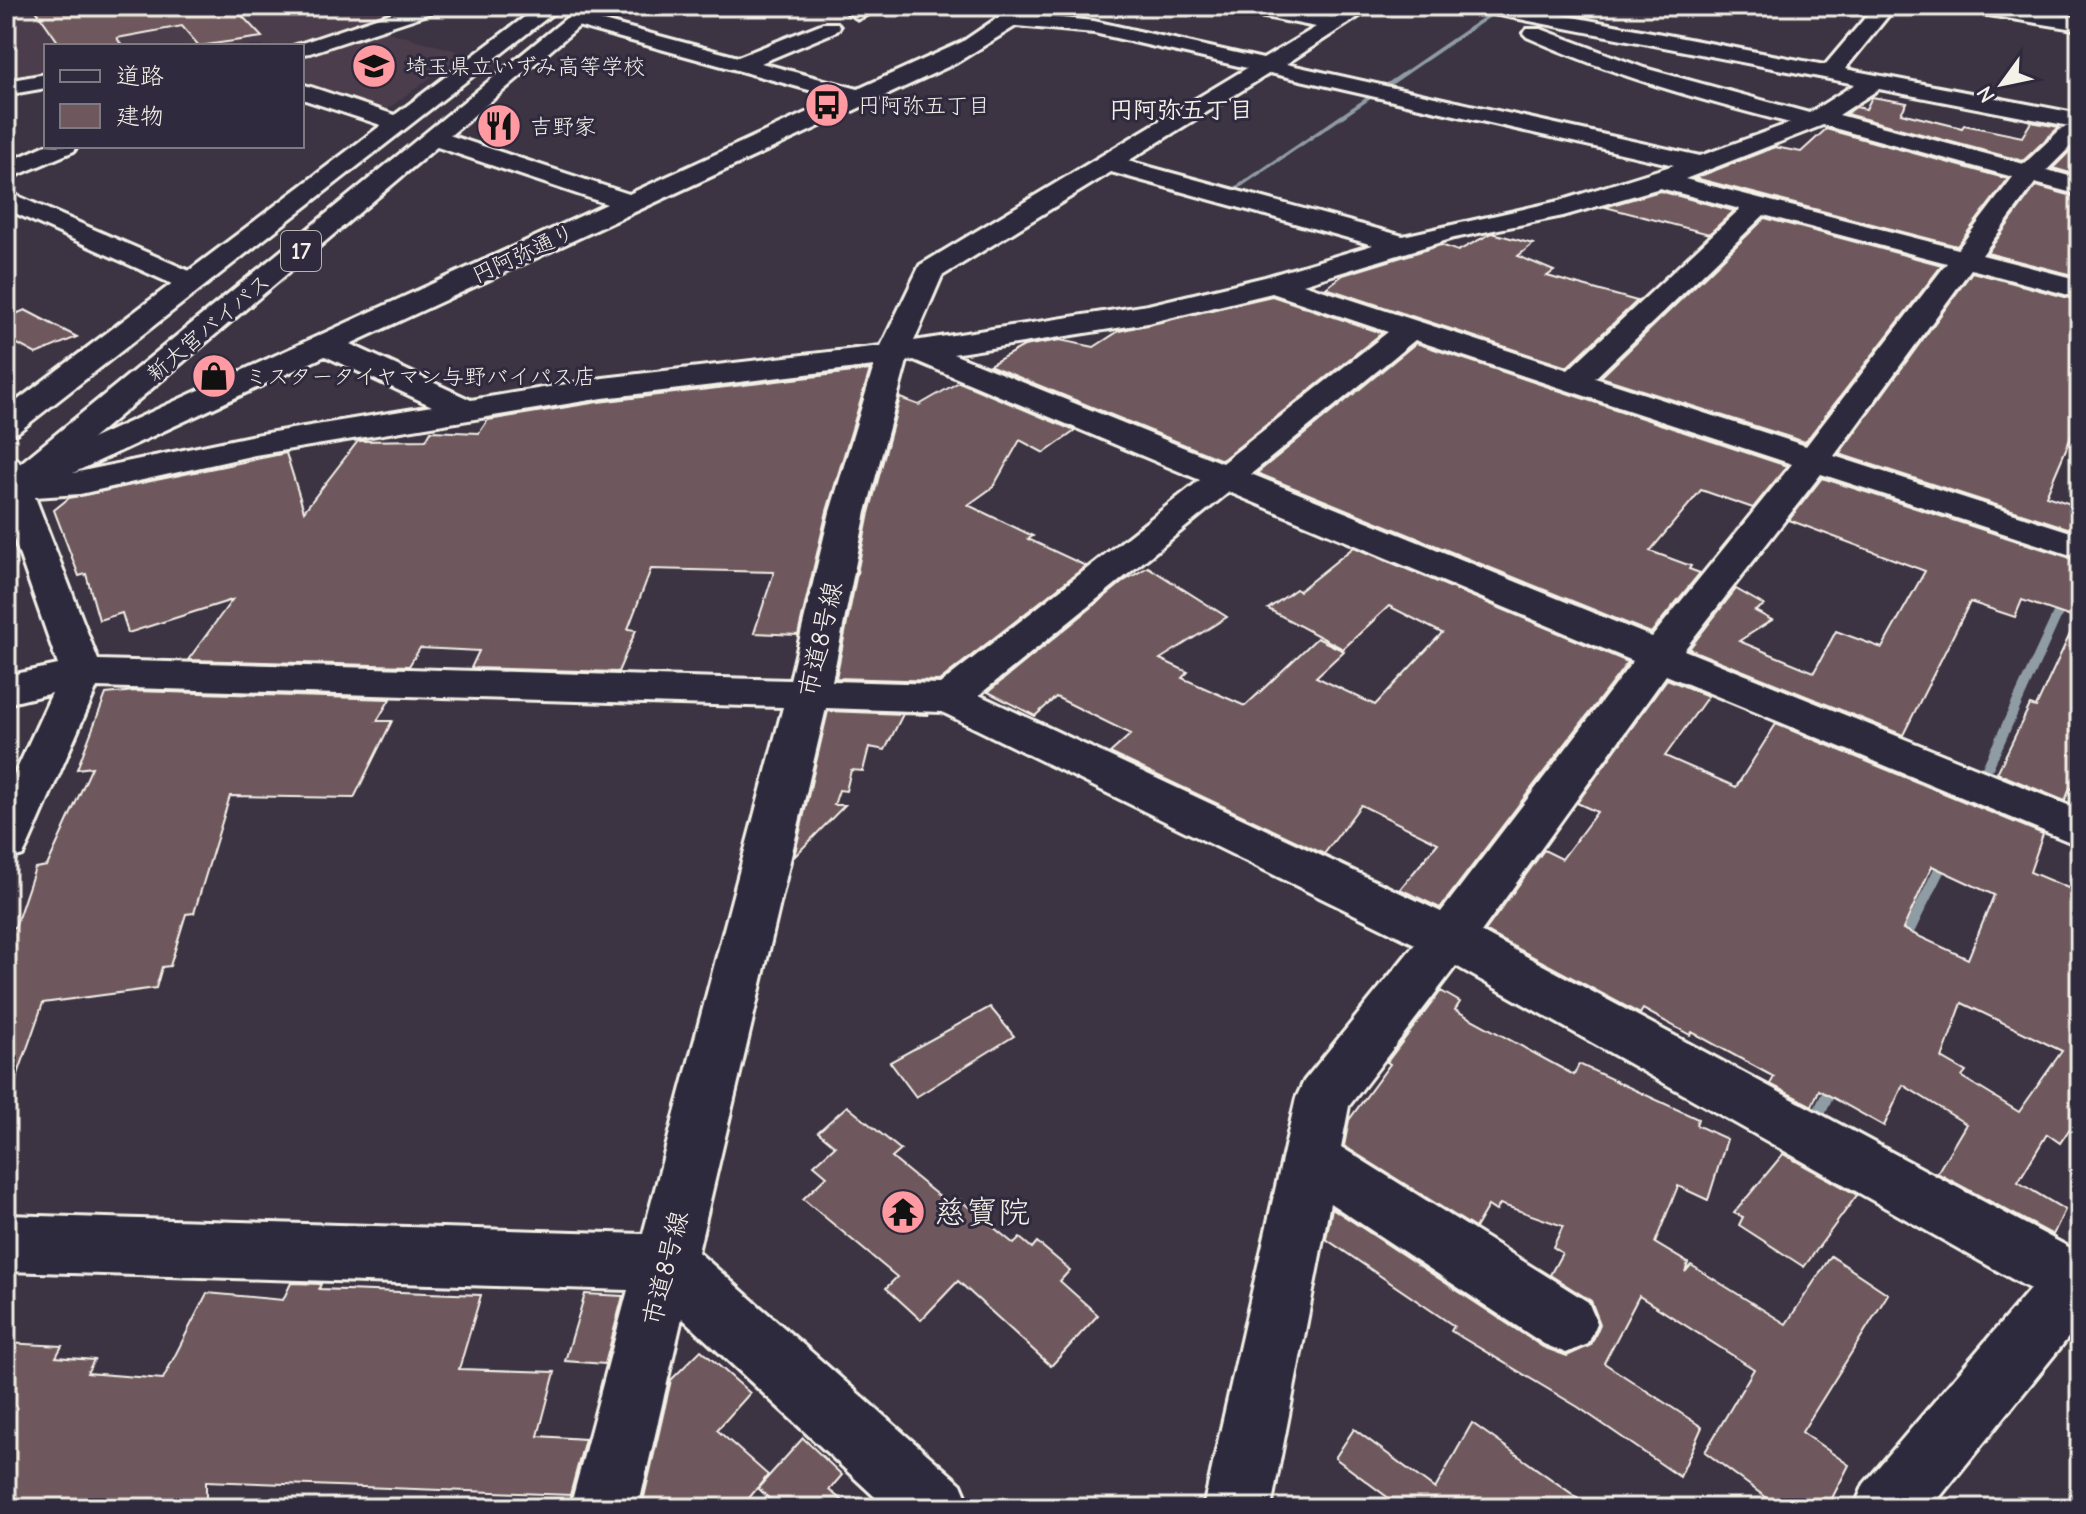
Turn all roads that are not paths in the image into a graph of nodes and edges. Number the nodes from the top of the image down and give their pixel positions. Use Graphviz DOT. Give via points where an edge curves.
graph roads {
  1 [pos="433,6"];
  2 [pos="1239,6"];
  3 [pos="1365,6"];
  4 [pos="1483,6"];
  5 [pos="1886,6"];
  6 [pos="1970,6"];
  7 [pos="540,8"];
  8 [pos="585,13"];
  9 [pos="1020,13"];
  10 [pos="1336,24"];
  11 [pos="2080,24"];
  12 [pos="830,27"];
  13 [pos="304,47"];
  14 [pos="741,64"];
  15 [pos="813,65"];
  16 [pos="1267,66"];
  17 [pos="1830,73"];
  18 [pos="787,77"];
  19 [pos="44,81"];
  20 [pos="1875,82"];
  21 [pos="6,88"];
  22 [pos="304,92"];
  23 [pos="860,97"];
  24 [pos="1817,119"];
  25 [pos="2080,121"];
  26 [pos="396,123"];
  27 [pos="2080,135"];
  28 [pos="437,139"];
  29 [pos="60,148"];
  30 [pos="1107,163"];
  31 [pos="1701,164"];
  32 [pos="6,172"];
  33 [pos="2029,173"];
  34 [pos="1659,180"];
  35 [pos="2080,187"];
  36 [pos="6,199"];
  37 [pos="630,203"];
  38 [pos="1760,205"];
  39 [pos="1405,245"];
  40 [pos="1965,259"];
  41 [pos="191,282"];
  42 [pos="1273,284"];
  43 [pos="2080,289"];
  44 [pos="1412,328"];
  45 [pos="325,344"];
  46 [pos="905,352"];
  47 [pos="1574,381"];
  48 [pos="469,411"];
  49 [pos="6,425"];
  50 [pos="1815,458"];
  51 [pos="1224,476"];
  52 [pos="8,483"];
  53 [pos="2080,547"];
  54 [pos="1659,655"];
  55 [pos="82,673"];
  56 [pos="6,690"];
  57 [pos="808,694"];
  58 [pos="949,698"];
  59 [pos="2080,829"];
  60 [pos="6,843"];
  61 [pos="1449,938"];
  62 [pos="1310,1158"];
  63 [pos="6,1243"];
  64 [pos="666,1263"];
  65 [pos="2078,1281"];
  66 [pos="1566,1323"];
  67 [pos="604,1508"];
  68 [pos="937,1508"];
  69 [pos="1237,1508"];
  70 [pos="1888,1508"];
  1 -- 13 [label="main road"];
  2 -- 10 [label="main road"];
  3 -- 10 [label="main road, 市道8号線"];
  4 -- 17 [label="main road"];
  4 -- 24 [label="main road" via="1604,63 1724,100"];
  5 -- 17 [label="main road"];
  6 -- 11 [label="main road"];
  7 -- 26 [label="main road, 新大宮バイパス / 17"];
  8 -- 14 [label="main road"];
  8 -- 28 [label="main road, 新大宮バイパス / 17"];
  9 -- 16 [label="main road"];
  9 -- 23 [label="main road, 円阿弥通り"];
  10 -- 16 [label="main road, 市道8号線"];
  12 -- 14 [label="main road"];
  14 -- 18 [label="main road"];
  15 -- 18 [label="main road"];
  16 -- 30 [label="main road, 市道8号線"];
  16 -- 31 [label="main road"];
  17 -- 20 [label="main road"];
  18 -- 23 [label="main road"];
  19 -- 21 [label="main road"];
  20 -- 24 [label="main road"];
  20 -- 25 [label="main road"];
  22 -- 26 [label="main road"];
  23 -- 37 [label="main road, 円阿弥通り"];
  24 -- 31 [label="main road"];
  24 -- 33 [label="main road"];
  26 -- 41 [label="main road, 新大宮バイパス / 17"];
  27 -- 33 [label="main road" via="2071,133"];
  28 -- 37 [label="main road"];
  28 -- 52 [label="main road, 新大宮バイパス / 17"];
  29 -- 32 [label="main road"];
  30 -- 39 [label="main road"];
  30 -- 46 [label="main road, 市道8号線" via="930,271"];
  31 -- 34 [label="main road"];
  33 -- 35 [label="main road"];
  33 -- 40 [label="main road"];
  34 -- 38 [label="main road"];
  34 -- 39 [label="main road"];
  36 -- 41 [label="main road"];
  37 -- 45 [label="main road, 円阿弥通り"];
  38 -- 40 [label="main road"];
  38 -- 47 [label="main road"];
  39 -- 42 [label="main road"];
  40 -- 43 [label="main road"];
  40 -- 50 [label="main road"];
  41 -- 49 [label="main road, 新大宮バイパス / 17"];
  42 -- 44 [label="main road"];
  42 -- 46 [label="main road" via="1109,321"];
  44 -- 47 [label="main road"];
  44 -- 51 [label="main road"];
  45 -- 48 [label="main road"];
  45 -- 52 [label="main road, 円阿弥通り"];
  46 -- 48 [label="main road" via="709,374"];
  46 -- 51 [label="main road"];
  46 -- 57 [label="main road, 市道8号線" via="848,512"];
  47 -- 50 [label="main road"];
  48 -- 52 [label="main road" via="255,445 80,483"];
  50 -- 53 [label="main road"];
  50 -- 54 [label="main road"];
  51 -- 54 [label="main road"];
  51 -- 58 [label="main road"];
  52 -- 55 [label="main road"];
  54 -- 59 [label="main road"];
  54 -- 61 [label="main road"];
  55 -- 56 [label="main road"];
  55 -- 57 [label="main road"];
  55 -- 60 [label="main road"];
  57 -- 58 [label="main road"];
  57 -- 64 [label="main road, 市道8号線"];
  58 -- 61 [label="main road"];
  61 -- 62 [label="main road" via="1323,1098"];
  61 -- 65 [label="main road"];
  62 -- 66 [label="main road"];
  62 -- 69 [label="main road"];
  63 -- 64 [label="main road"];
  64 -- 67 [label="main road, 市道8号線"];
  64 -- 68 [label="main road"];
  65 -- 70 [label="main road"];
}
